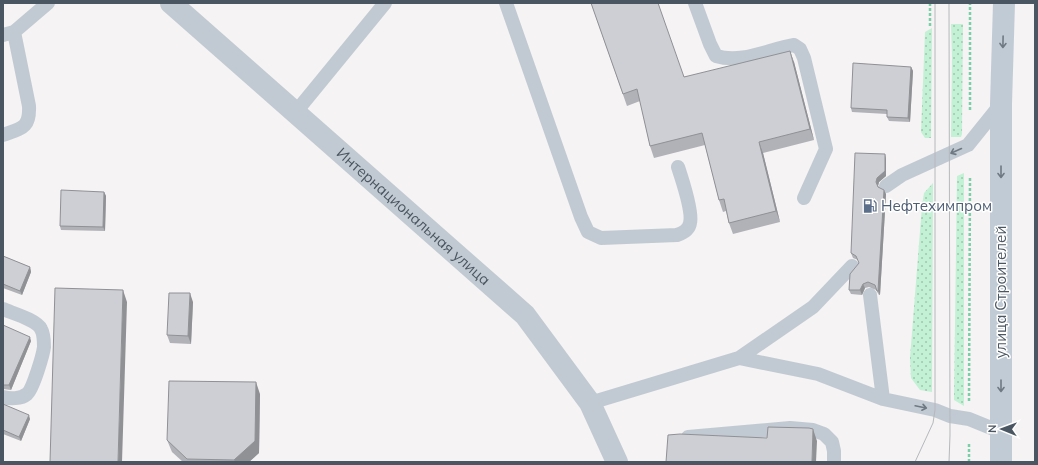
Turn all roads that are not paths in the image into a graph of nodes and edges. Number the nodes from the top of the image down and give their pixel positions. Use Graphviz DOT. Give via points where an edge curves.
graph roads {
  1 [pos="48,3"];
  2 [pos="171,3"];
  3 [pos="386,3"];
  4 [pos="506,3"];
  5 [pos="695,3"];
  6 [pos="1004,3"];
  7 [pos="9,34"];
  8 [pos="1001,104"];
  9 [pos="295,113"];
  10 [pos="3,135"];
  11 [pos="678,167"];
  12 [pos="886,186"];
  13 [pos="804,198"];
  14 [pos="852,266"];
  15 [pos="870,295"];
  16 [pos="3,309"];
  17 [pos="739,358"];
  18 [pos="3,397"];
  19 [pos="883,399"];
  20 [pos="590,403"];
  21 [pos="1001,432"];
  22 [pos="676,438"];
  23 [pos="618,462"];
  24 [pos="834,462"];
  25 [pos="1002,462"];
  1 -- 7 [label="lane"];
  2 -- 9 [label="street, Интернациональная улица"];
  3 -- 9 [label="lane"];
  4 -- 11 [label="lane" via="588,232 601,238 613,239 677,235 686,232 690,224 690,213"];
  5 -- 13 [label="lane" via="716,56 736,59 787,46 794,45 800,49 826,149"];
  6 -- 8 [label="main road, улица Строителей, one-way"];
  7 -- 10 [label="lane" via="30,117 26,125"];
  8 -- 12 [label="lane, one-way" via="968,145 902,175"];
  8 -- 21 [label="main road, улица Строителей, one-way"];
  9 -- 20 [label="street, Интернациональная улица" via="525,315"];
  14 -- 17 [label="lane" via="813,307"];
  15 -- 19 [label="lane"];
  16 -- 18 [label="lane" via="37,324 41,328 44,340 42,356 28,394 15,398"];
  17 -- 19 [label="lane" via="818,374"];
  17 -- 20 [label="lane"];
  19 -- 21 [label="lane, one-way" via="969,419"];
  20 -- 23 [label="street, Интернациональная улица"];
  21 -- 25 [label="main road, улица Строителей"];
  22 -- 24 [label="lane" via="790,428 813,430 824,434 832,442"];
}
